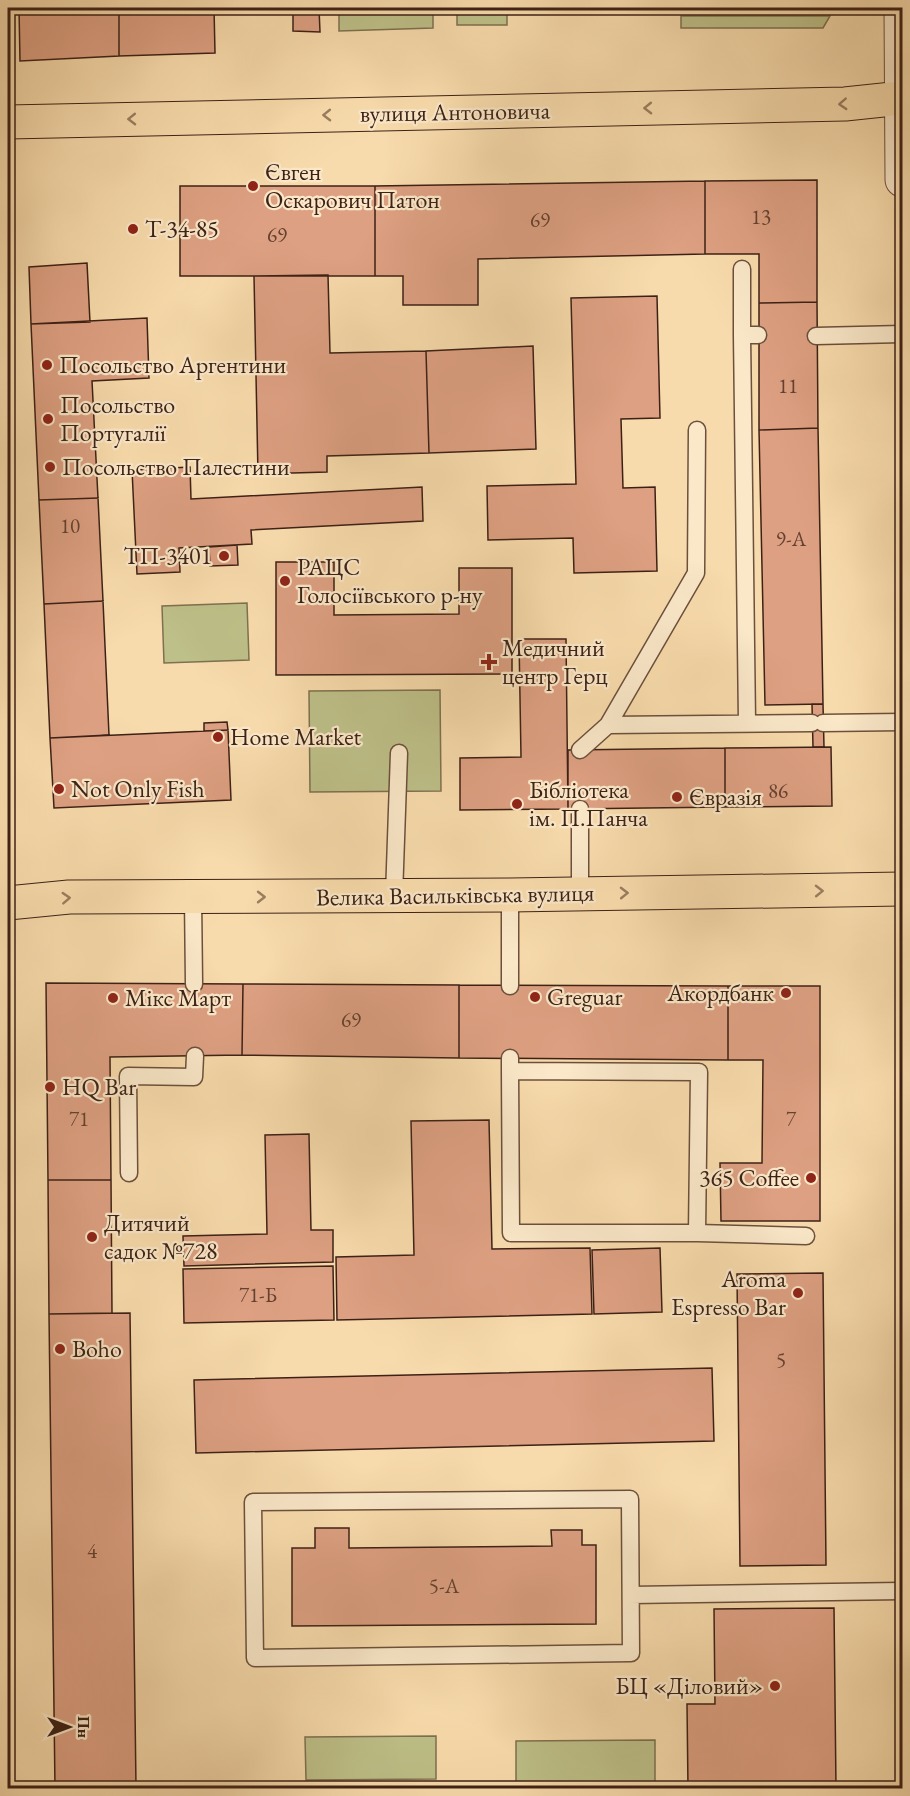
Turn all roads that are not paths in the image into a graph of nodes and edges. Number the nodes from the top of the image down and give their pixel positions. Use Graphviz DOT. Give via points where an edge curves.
graph roads {
  1 [pos="901,8"];
  2 [pos="902,99"];
  3 [pos="8,122"];
  4 [pos="903,180"];
  5 [pos="742,269"];
  6 [pos="903,334"];
  7 [pos="816,336"];
  8 [pos="697,430"];
  9 [pos="747,722"];
  10 [pos="903,722"];
  11 [pos="608,725"];
  12 [pos="580,750"];
  13 [pos="399,753"];
  14 [pos="580,809"];
  15 [pos="903,889"];
  16 [pos="580,893"];
  17 [pos="510,895"];
  18 [pos="394,896"];
  19 [pos="193,897"];
  20 [pos="8,903"];
  21 [pos="194,984"];
  22 [pos="510,986"];
  23 [pos="195,1056"];
  24 [pos="129,1173"];
  25 [pos="697,1233"];
  26 [pos="806,1236"];
  27 [pos="903,1591"];
  28 [pos="631,1595"];
  1 -- 2 [label="street"];
  2 -- 3 [label="main road, вулиця Антоновича, one-way" via="845,104"];
  2 -- 4 [label="street"];
  5 -- 9 [label="lane" via="750,335"];
  6 -- 7 [label="lane"];
  8 -- 11 [label="lane" via="696,573"];
  9 -- 10 [label="lane"];
  9 -- 11 [label="lane"];
  11 -- 12 [label="lane"];
  13 -- 18 [label="lane"];
  14 -- 16 [label="lane"];
  16 -- 15 [label="main road, Велика Васильківська вулиця, one-way"];
  16 -- 17 [label="main road, Велика Васильківська вулиця"];
  17 -- 18 [label="main road, Велика Васильківська вулиця"];
  17 -- 22 [label="lane"];
  19 -- 18 [label="main road, Велика Васильківська вулиця, one-way"];
  20 -- 19 [label="main road, Велика Васильківська вулиця, one-way" via="69,897"];
  19 -- 21 [label="lane"];
  23 -- 24 [label="lane" via="194,1077 128,1076"];
  25 -- 25 [label="lane" via="699,1072 510,1065 511,1233"];
  25 -- 26 [label="lane"];
  27 -- 28 [label="lane"];
  28 -- 28 [label="lane" via="630,1499 253,1502 255,1658 631,1653"];
}
